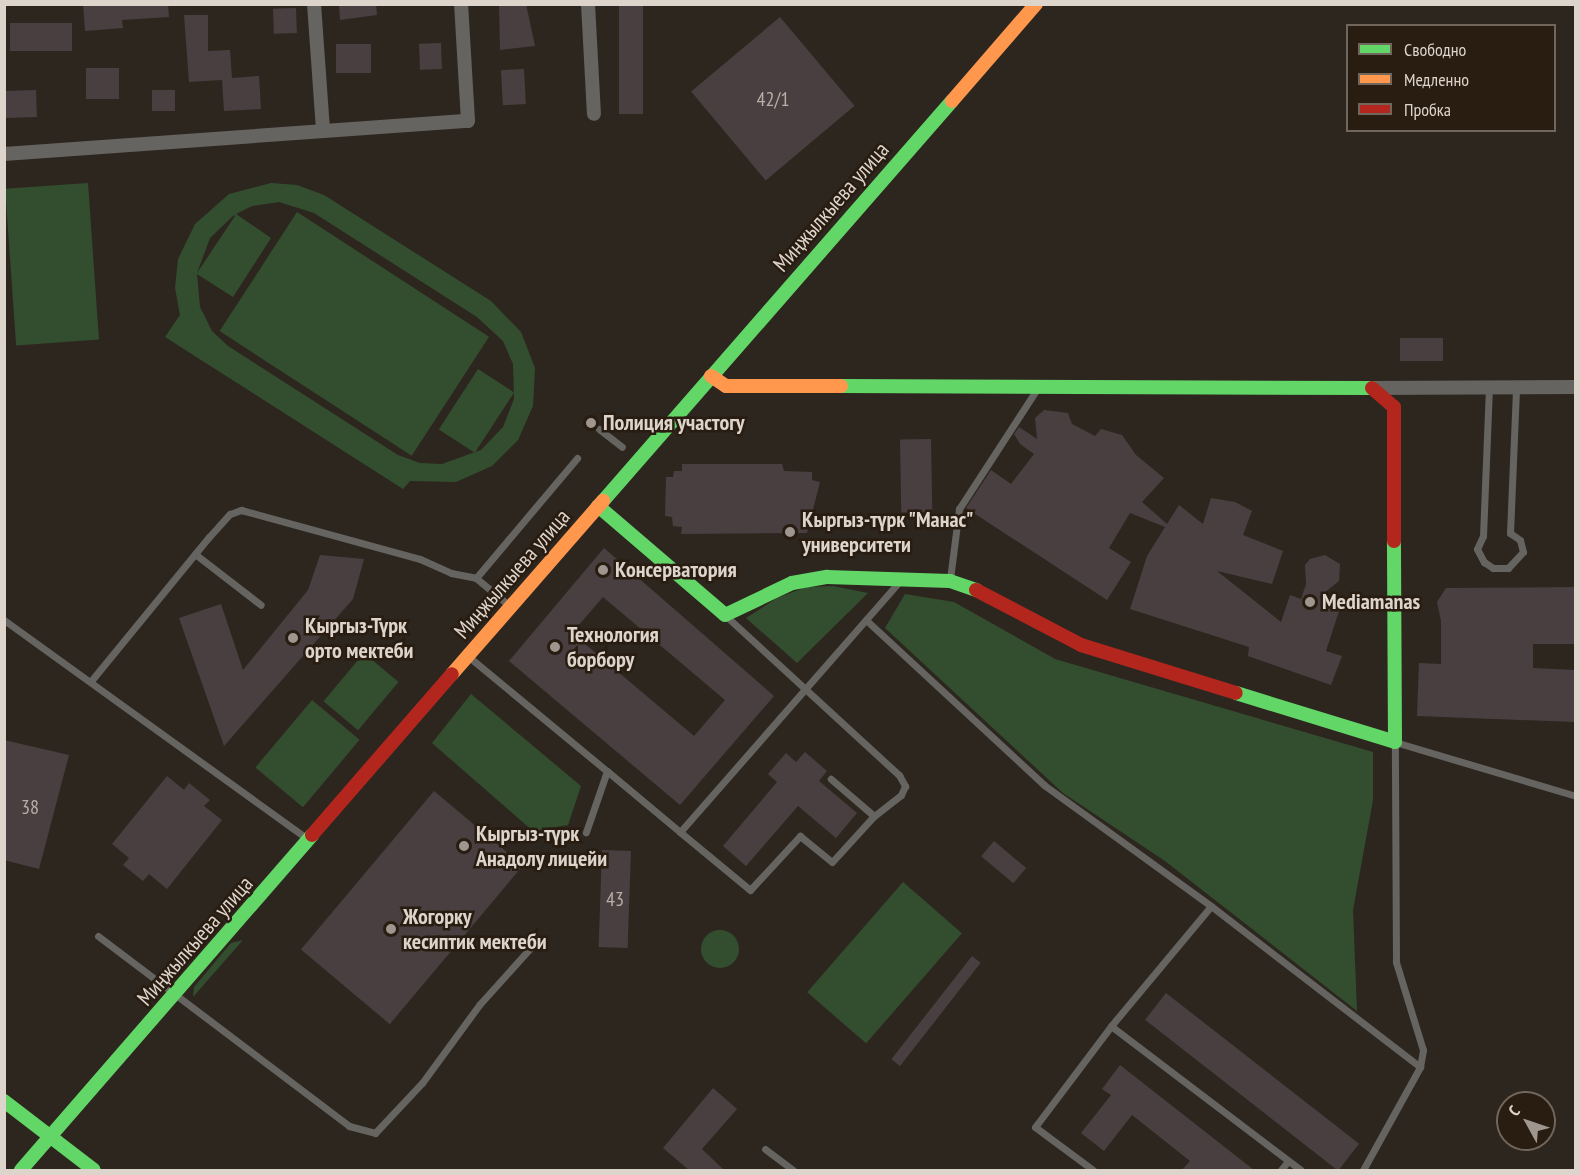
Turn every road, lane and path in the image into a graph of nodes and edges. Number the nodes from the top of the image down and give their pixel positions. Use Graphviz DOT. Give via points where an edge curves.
graph roads {
  1 [pos="314,4"];
  2 [pos="460,4"];
  3 [pos="588,4"];
  4 [pos="1036,4"];
  5 [pos="594,114"];
  6 [pos="323,131"];
  7 [pos="4,154"];
  8 [pos="711,376"];
  9 [pos="1039,386"];
  10 [pos="1489,387"];
  11 [pos="1516,387"];
  12 [pos="1575,387"];
  13 [pos="1357,388"];
  14 [pos="599,429"];
  15 [pos="622,447"];
  16 [pos="577,458"];
  17 [pos="598,506"];
  18 [pos="195,554"];
  19 [pos="476,578"];
  20 [pos="899,582"];
  21 [pos="950,582"];
  22 [pos="261,605"];
  23 [pos="511,607"];
  24 [pos="725,615"];
  25 [pos="4,620"];
  26 [pos="866,620"];
  27 [pos="468,657"];
  28 [pos="91,681"];
  29 [pos="806,689"];
  30 [pos="1395,742"];
  31 [pos="607,771"];
  32 [pos="831,779"];
  33 [pos="1575,796"];
  34 [pos="874,816"];
  35 [pos="586,832"];
  36 [pos="680,832"];
  37 [pos="310,840"];
  38 [pos="1211,906"];
  39 [pos="98,936"];
  40 [pos="533,945"];
  41 [pos="175,996"];
  42 [pos="1111,1026"];
  43 [pos="1420,1067"];
  44 [pos="4,1101"];
  45 [pos="51,1137"];
  46 [pos="765,1149"];
  47 [pos="1288,1161"];
  48 [pos="21,1170"];
  49 [pos="94,1170"];
  50 [pos="794,1170"];
  51 [pos="1093,1170"];
  52 [pos="1281,1170"];
  53 [pos="1301,1170"];
  54 [pos="1363,1170"];
  1 -- 6 [label="street"];
  2 -- 6 [label="street" via="468,121"];
  3 -- 5 [label="street"];
  4 -- 8 [label="street, Миңжылкыева улица"];
  6 -- 7 [label="street"];
  8 -- 9 [label="street" via="726,386"];
  8 -- 17 [label="street, Миңжылкыева улица"];
  9 -- 13 [label="street"];
  9 -- 21 [label="lane" via="959,509"];
  10 -- 11 [label="street"];
  10 -- 11 [label="lane" via="1483,536 1477,549 1484,562 1493,568 1508,568 1523,552 1520,540 1510,533"];
  10 -- 13 [label="street"];
  11 -- 12 [label="street"];
  13 -- 30 [label="street" via="1375,388 1394,406"];
  14 -- 15 [label="lane"];
  16 -- 19 [label="lane"];
  17 -- 23 [label="street, Миңжылкыева улица"];
  17 -- 24 [label="street"];
  18 -- 19 [label="lane" via="223,521 241,510"];
  18 -- 22 [label="lane"];
  18 -- 28 [label="lane"];
  19 -- 23 [label="lane"];
  20 -- 21 [label="street"];
  20 -- 24 [label="street" via="827,577 804,581"];
  20 -- 26 [label="lane"];
  21 -- 30 [label="street" via="969,587 1081,645"];
  23 -- 27 [label="street, Миңжылкыева улица"];
  24 -- 29 [label="lane"];
  25 -- 28 [label="lane"];
  26 -- 29 [label="lane"];
  26 -- 38 [label="lane" via="1044,785"];
  27 -- 31 [label="lane"];
  27 -- 37 [label="street, Миңжылкыева улица"];
  28 -- 37 [label="lane"];
  29 -- 34 [label="lane" via="899,775 905,786 901,795"];
  29 -- 36 [label="lane"];
  30 -- 33 [label="lane"];
  30 -- 43 [label="lane" via="1396,962 1423,1050"];
  31 -- 35 [label="lane"];
  31 -- 36 [label="lane"];
  32 -- 34 [label="lane"];
  34 -- 36 [label="lane" via="832,862 800,836 750,890"];
  37 -- 41 [label="street, Миңжылкыева улица"];
  38 -- 42 [label="lane"];
  38 -- 43 [label="lane"];
  39 -- 41 [label="lane"];
  40 -- 41 [label="lane" via="479,1005 422,1083 375,1133 349,1126"];
  41 -- 45 [label="street, Миңжылкыева улица"];
  42 -- 47 [label="lane"];
  42 -- 51 [label="lane" via="1035,1127"];
  43 -- 54 [label="lane"];
  44 -- 45 [label="street"];
  45 -- 48 [label="street, Миңжылкыева улица"];
  45 -- 49 [label="street"];
  46 -- 50 [label="lane"];
  47 -- 52 [label="lane"];
  47 -- 53 [label="lane"];
}
